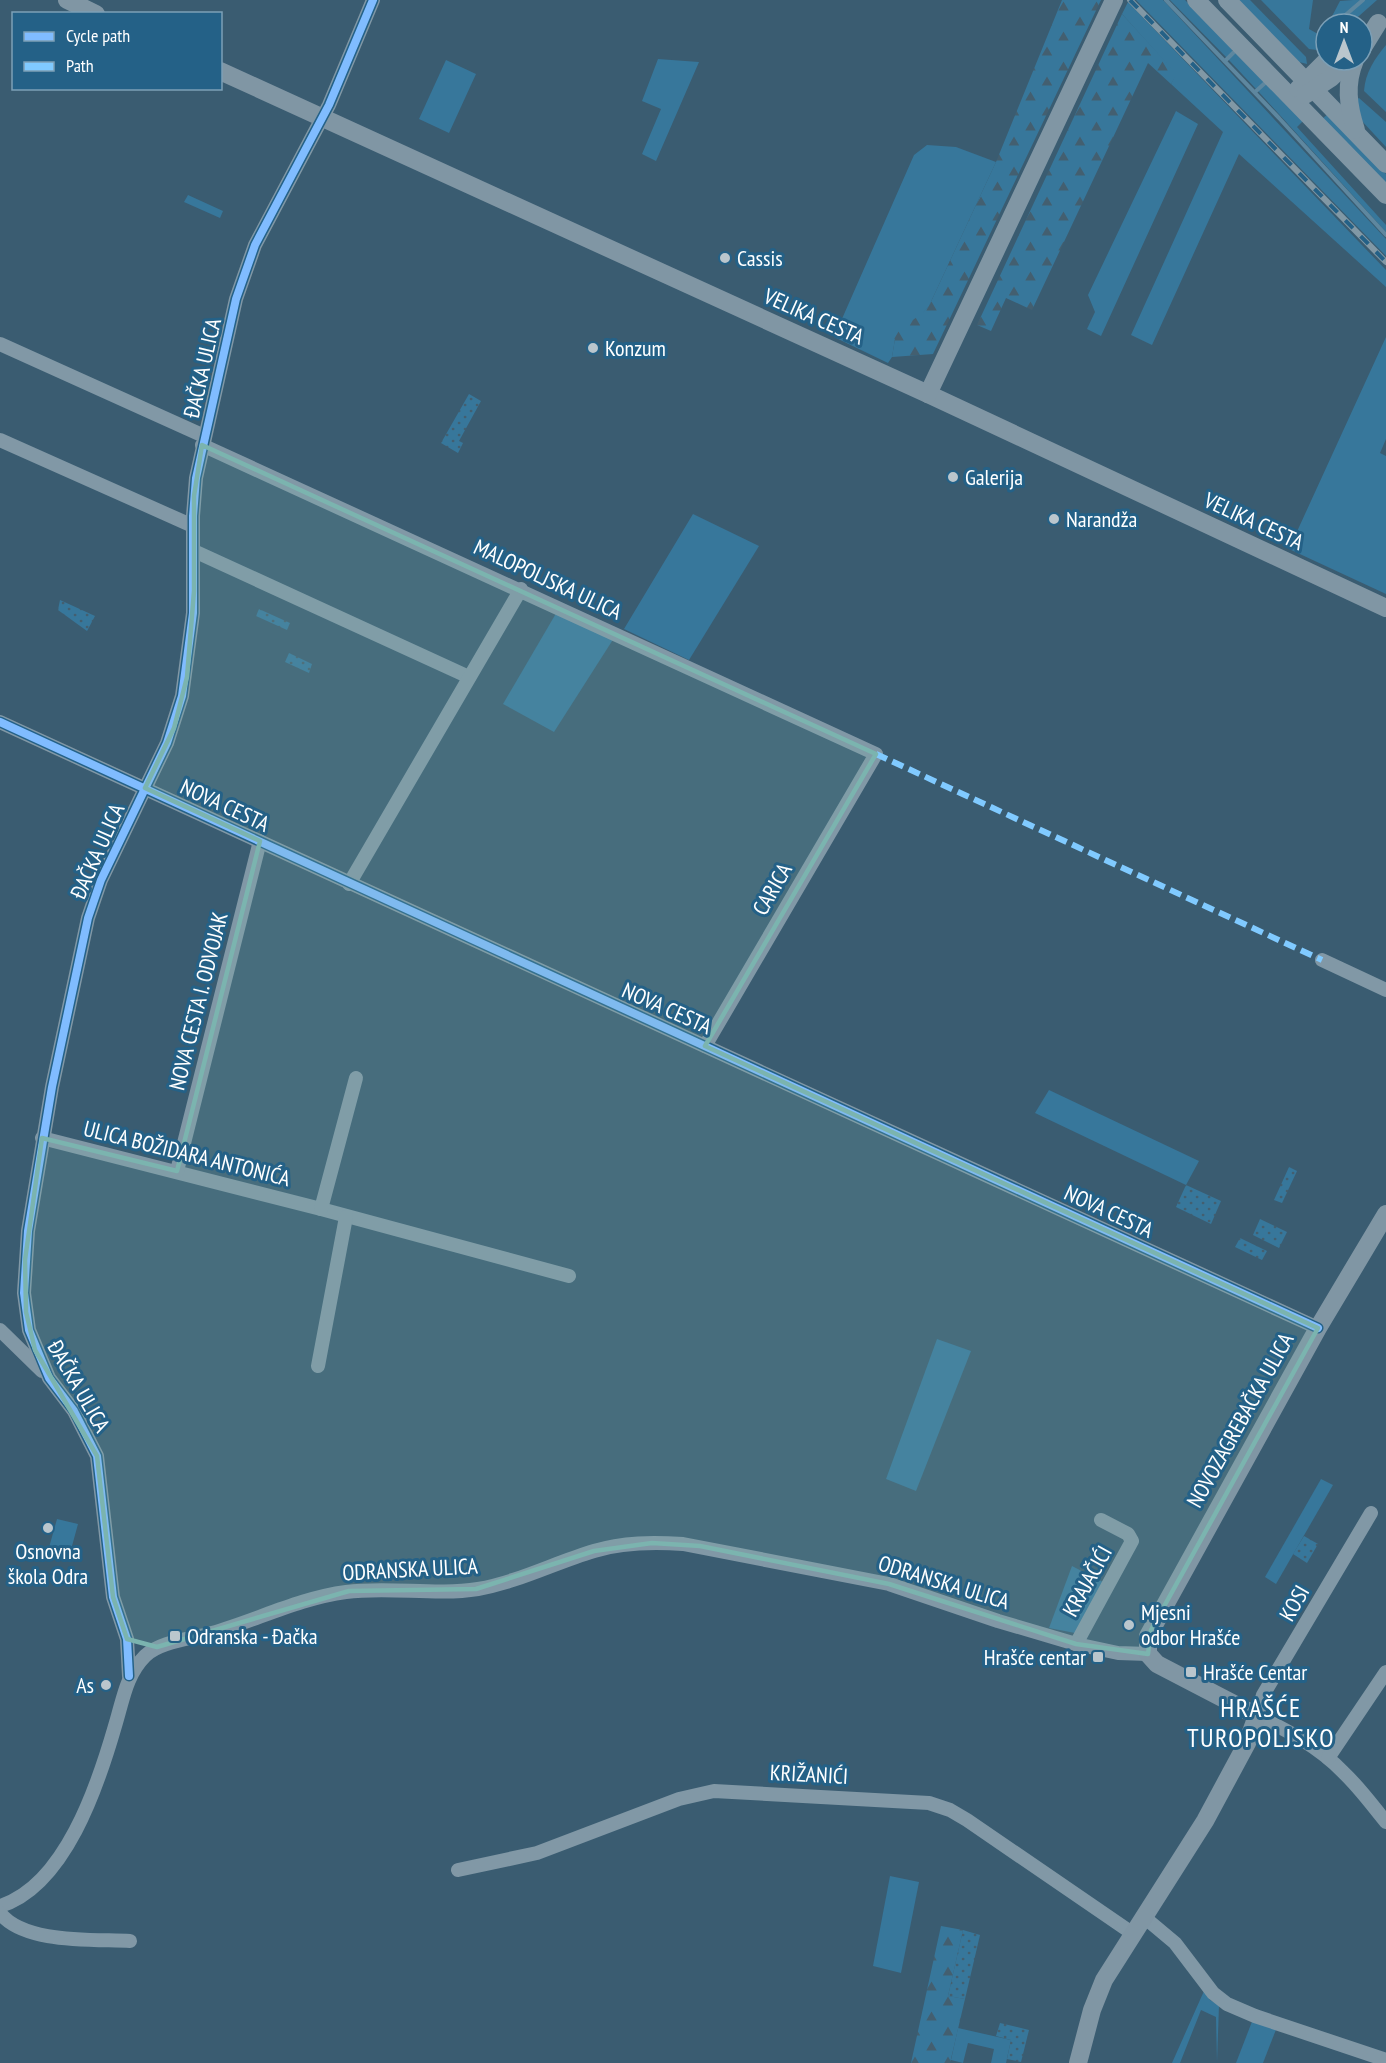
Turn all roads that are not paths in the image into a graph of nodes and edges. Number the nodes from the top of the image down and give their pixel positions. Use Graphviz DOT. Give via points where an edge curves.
graph roads {
  1 [pos="67,0"];
  2 [pos="373,0"];
  3 [pos="1114,0"];
  4 [pos="1196,0"];
  5 [pos="1227,0"];
  6 [pos="92,12"];
  7 [pos="222,72"];
  8 [pos="1319,72"];
  9 [pos="1332,72"];
  10 [pos="1351,72"];
  11 [pos="1310,86"];
  12 [pos="1292,98"];
  13 [pos="321,118"];
  14 [pos="1357,134"];
  15 [pos="1386,164"];
  16 [pos="1386,195"];
  17 [pos="0,344"];
  18 [pos="928,394"];
  19 [pos="0,440"];
  20 [pos="203,440"];
  21 [pos="193,526"];
  22 [pos="194,551"];
  23 [pos="521,589"];
  24 [pos="1386,608"];
  25 [pos="469,677"];
  26 [pos="0,722"];
  27 [pos="876,754"];
  28 [pos="145,788"];
  29 [pos="260,841"];
  30 [pos="349,884"];
  31 [pos="1322,960"];
  32 [pos="1386,990"];
  33 [pos="705,1046"];
  34 [pos="356,1078"];
  35 [pos="42,1138"];
  36 [pos="177,1171"];
  37 [pos="321,1209"];
  38 [pos="1386,1214"];
  39 [pos="346,1217"];
  40 [pos="569,1276"];
  41 [pos="27,1319"];
  42 [pos="1318,1328"];
  43 [pos="2,1333"];
  44 [pos="318,1366"];
  45 [pos="49,1378"];
  46 [pos="1371,1513"];
  47 [pos="1101,1520"];
  48 [pos="127,1639"];
  49 [pos="1076,1644"];
  50 [pos="157,1647"];
  51 [pos="1148,1654"];
  52 [pos="1386,1672"];
  53 [pos="129,1676"];
  54 [pos="1257,1716"];
  55 [pos="1328,1758"];
  56 [pos="1386,1822"];
  57 [pos="458,1870"];
  58 [pos="0,1906"];
  59 [pos="0,1913"];
  60 [pos="1144,1917"];
  61 [pos="1132,1933"];
  62 [pos="130,1941"];
  63 [pos="1386,2060"];
  64 [pos="1078,2063"];
  1 -- 6 [label="main road"];
  2 -- 13 [label="street, ĐAČKA ULICA"];
  3 -- 18 [label="main road"];
  4 -- 12 [label="main road"];
  5 -- 11 [label="main road"];
  7 -- 13 [label="main road, VELIKA CESTA"];
  8 -- 11 [label="main road"];
  9 -- 11 [label="main road"];
  10 -- 14 [label="main road" via="1348,98"];
  11 -- 12 [label="main road"];
  11 -- 14 [label="main road"];
  12 -- 16 [label="main road"];
  13 -- 18 [label="main road, VELIKA CESTA"];
  13 -- 20 [label="street, ĐAČKA ULICA" via="248,264"];
  14 -- 15 [label="main road"];
  17 -- 20 [label="street, ĐAČKA ULICA"];
  18 -- 24 [label="main road, VELIKA CESTA"];
  19 -- 21 [label="street"];
  20 -- 21 [label="street, ĐAČKA ULICA"];
  20 -- 23 [label="street, MALOPOLJSKA ULICA"];
  21 -- 22 [label="street, ĐAČKA ULICA"];
  22 -- 25 [label="street"];
  22 -- 28 [label="street, ĐAČKA ULICA" via="194,613 184,687 174,728"];
  23 -- 25 [label="street"];
  23 -- 27 [label="street, MALOPOLJSKA ULICA"];
  25 -- 30 [label="street"];
  26 -- 28 [label="street, NOVA CESTA"];
  27 -- 33 [label="street, CARICA"];
  28 -- 29 [label="street, NOVA CESTA"];
  28 -- 35 [label="street, ĐAČKA ULICA" via="101,880 88,918"];
  29 -- 30 [label="street, NOVA CESTA"];
  29 -- 36 [label="street, NOVA CESTA I. ODVOJAK"];
  30 -- 33 [label="street, NOVA CESTA"];
  31 -- 32 [label="street"];
  33 -- 42 [label="street, NOVA CESTA"];
  34 -- 37 [label="street"];
  35 -- 36 [label="street, ULICA BOŽIDARA ANTONIĆA"];
  35 -- 41 [label="street, ĐAČKA ULICA" via="25,1260"];
  36 -- 37 [label="street, ULICA BOŽIDARA ANTONIĆA"];
  37 -- 39 [label="street, ULICA BOŽIDARA ANTONIĆA"];
  38 -- 42 [label="main road, NOVOZAGREBAČKA ULICA"];
  39 -- 40 [label="street, ULICA BOŽIDARA ANTONIĆA"];
  39 -- 44 [label="street"];
  41 -- 43 [label="street" via="16,1334"];
  41 -- 45 [label="street, ĐAČKA ULICA" via="35,1350"];
  42 -- 51 [label="main road, NOVOZAGREBAČKA ULICA" via="1151,1630"];
  43 -- 45 [label="street"];
  45 -- 48 [label="street, ĐAČKA ULICA" via="74,1411 98,1456 113,1597"];
  46 -- 54 [label="street, KOSI" via="1263,1695"];
  47 -- 49 [label="street, KRAJAČIĆI" via="1128,1534 1132,1541"];
  48 -- 50 [label="street"];
  48 -- 53 [label="street, ĐAČKA ULICA"];
  49 -- 50 [label="street, ODRANSKA ULICA" via="890,1584 700,1546 652,1543 594,1551 508,1582 476,1589 429,1593 349,1591 327,1595 227,1629"];
  49 -- 51 [label="street, ODRANSKA ULICA" via="1118,1653"];
  50 -- 53 [label="street, ODRANSKA ULICA"];
  51 -- 54 [label="main road" via="1157,1664"];
  52 -- 55 [label="street"];
  53 -- 58 [label="street, ODRANSKA ULICA" via="99,1778 81,1820 34,1886 23,1896"];
  54 -- 55 [label="street" via="1290,1732"];
  54 -- 60 [label="main road" via="1247,1743 1205,1821"];
  55 -- 56 [label="street"];
  57 -- 61 [label="street, KRIŽANIĆI" via="537,1853 679,1799 714,1791 928,1803 952,1811"];
  59 -- 62 [label="street" via="9,1922 34,1933"];
  60 -- 61 [label="main road"];
  60 -- 63 [label="street" via="1175,1942 1213,1994 1227,2004"];
  61 -- 64 [label="main road" via="1113,1961 1097,1996"];
}
